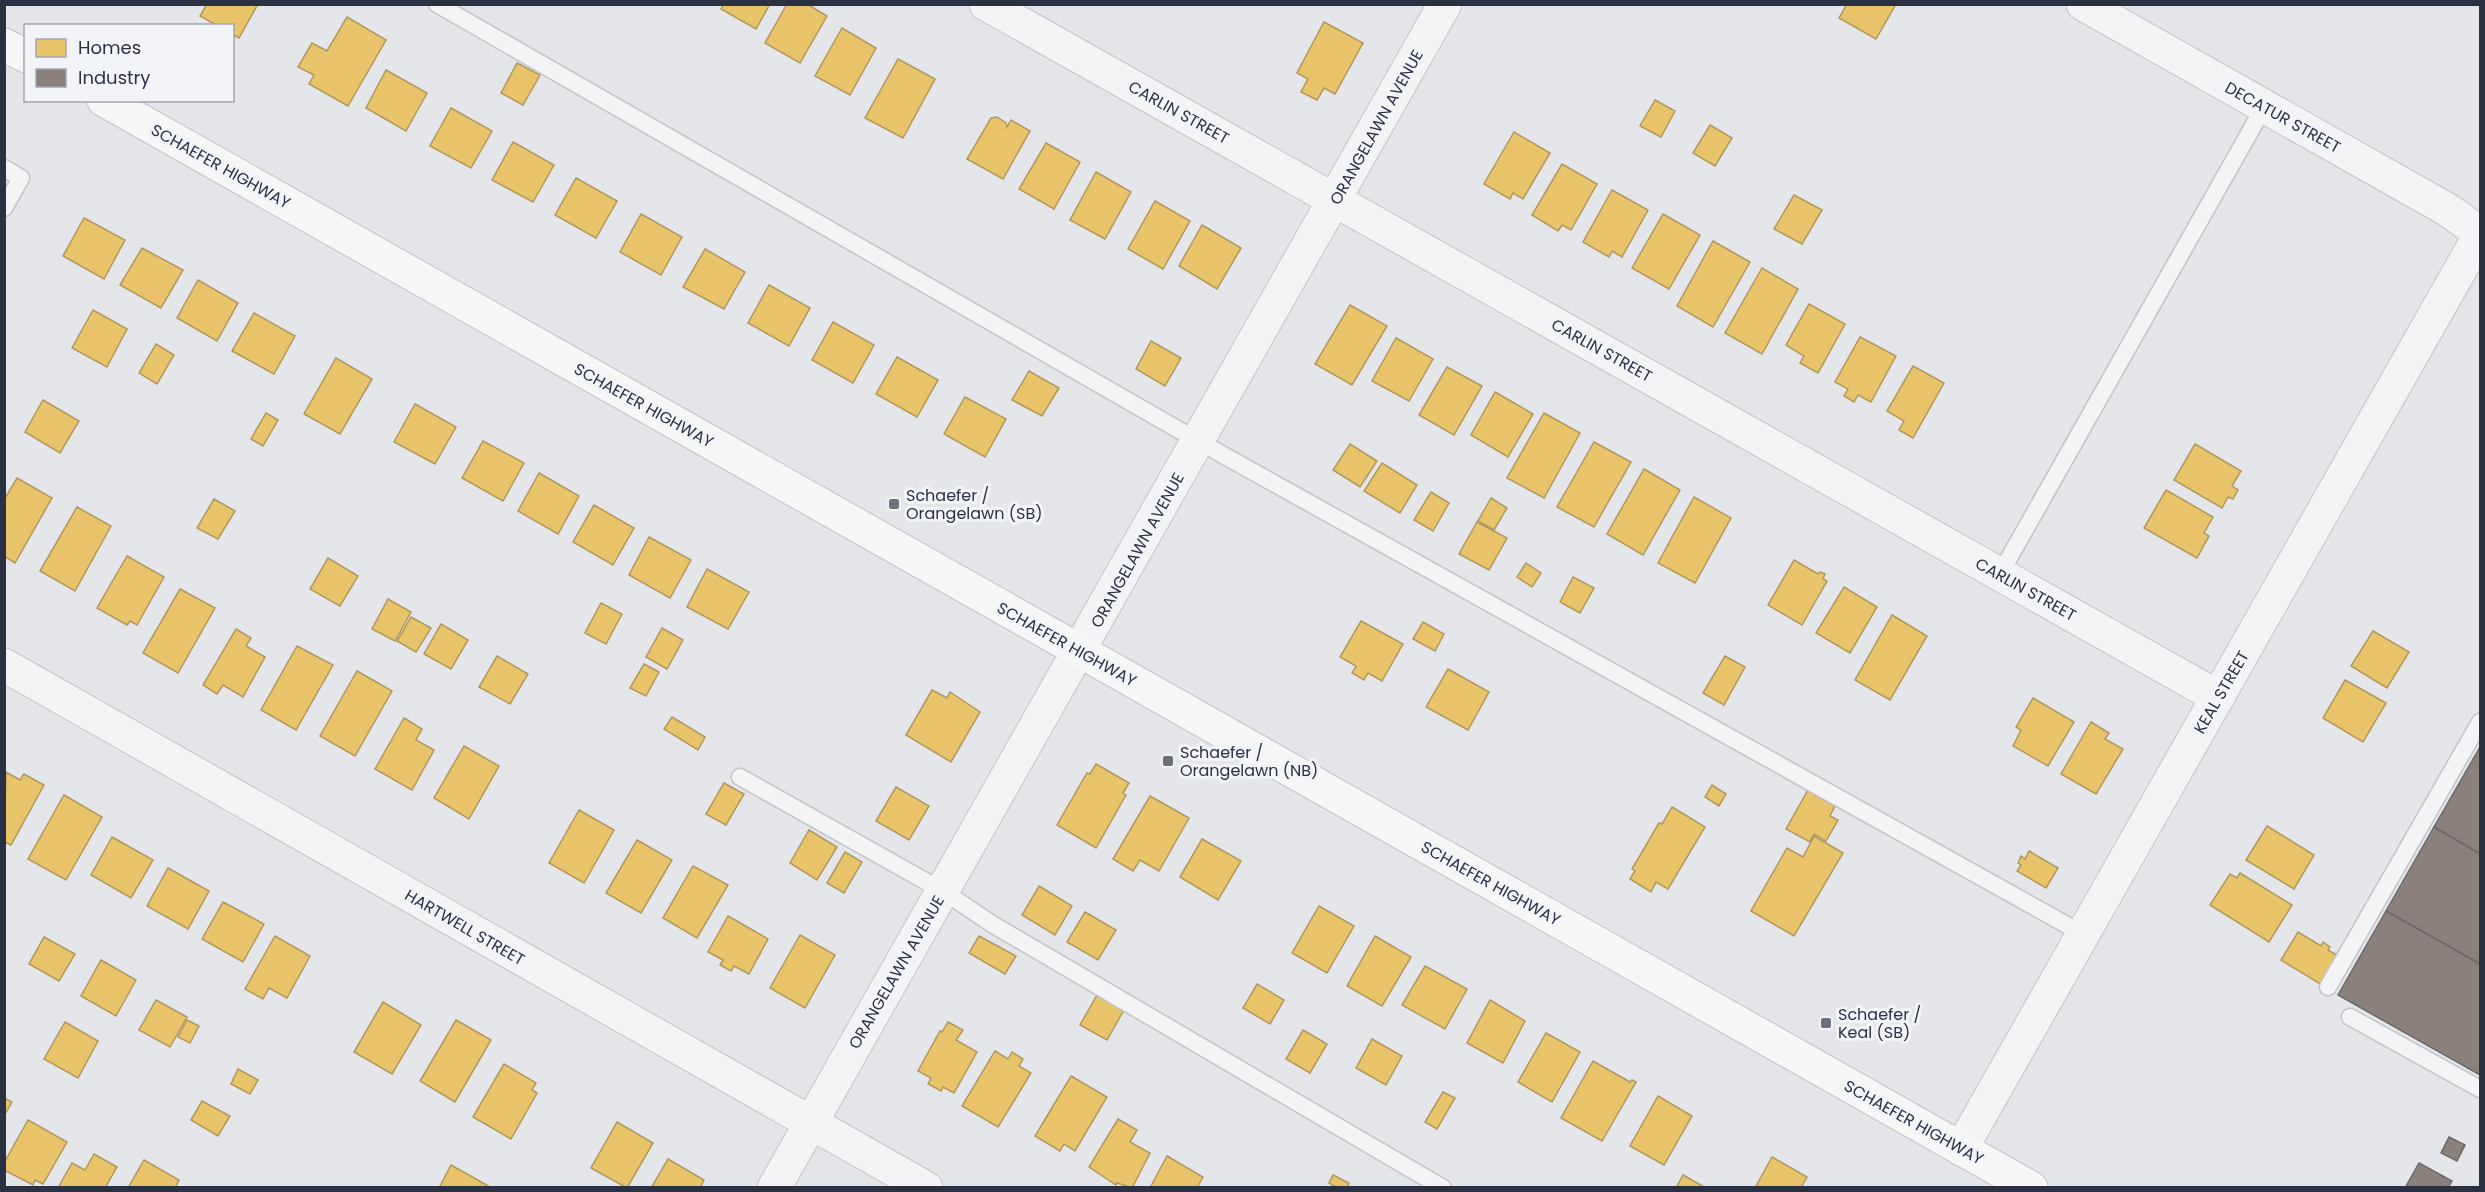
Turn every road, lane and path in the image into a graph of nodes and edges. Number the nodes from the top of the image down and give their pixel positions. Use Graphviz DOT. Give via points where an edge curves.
graph roads {
  1 [pos="437,4"];
  2 [pos="986,4"];
  3 [pos="1445,4"];
  4 [pos="2083,4"];
  5 [pos="4,45"];
  6 [pos="24,55"];
  7 [pos="108,102"];
  8 [pos="2264,107"];
  9 [pos="4,168"];
  10 [pos="1335,200"];
  11 [pos="4,208"];
  12 [pos="2481,234"];
  13 [pos="1198,441"];
  14 [pos="2000,574"];
  15 [pos="1080,651"];
  16 [pos="4,664"];
  17 [pos="2218,697"];
  18 [pos="2481,722"];
  19 [pos="741,777"];
  20 [pos="943,891"];
  21 [pos="2084,934"];
  22 [pos="2328,987"];
  23 [pos="2350,1017"];
  24 [pos="2481,1089"];
  25 [pos="810,1123"];
  26 [pos="1961,1149"];
  27 [pos="774,1188"];
  28 [pos="926,1188"];
  29 [pos="1443,1188"];
  30 [pos="2031,1188"];
  1 -- 13 [label="lane"];
  2 -- 10 [label="street, CARLIN STREET"];
  3 -- 10 [label="street, ORANGELAWN AVENUE"];
  4 -- 8 [label="street, DECATUR STREET"];
  5 -- 6 [label="main road"];
  7 -- 15 [label="main road, SCHAEFER HIGHWAY"];
  8 -- 12 [label="street, DECATUR STREET" via="2448,210"];
  8 -- 14 [label="lane"];
  9 -- 11 [label="lane" via="21,178"];
  10 -- 13 [label="street, ORANGELAWN AVENUE"];
  10 -- 14 [label="street, CARLIN STREET"];
  12 -- 17 [label="street, KEAL STREET"];
  13 -- 15 [label="street, ORANGELAWN AVENUE"];
  13 -- 21 [label="lane"];
  14 -- 17 [label="street, CARLIN STREET"];
  15 -- 20 [label="street, ORANGELAWN AVENUE"];
  15 -- 26 [label="main road, SCHAEFER HIGHWAY"];
  16 -- 25 [label="street, HARTWELL STREET"];
  17 -- 21 [label="street, KEAL STREET"];
  18 -- 22 [label="lane"];
  19 -- 20 [label="lane"];
  20 -- 25 [label="street, ORANGELAWN AVENUE"];
  20 -- 29 [label="lane" via="992,924"];
  21 -- 26 [label="street, KEAL STREET"];
  23 -- 24 [label="lane"];
  25 -- 27 [label="street, ORANGELAWN AVENUE"];
  25 -- 28 [label="street, HARTWELL STREET"];
  26 -- 30 [label="main road, SCHAEFER HIGHWAY"];
}
